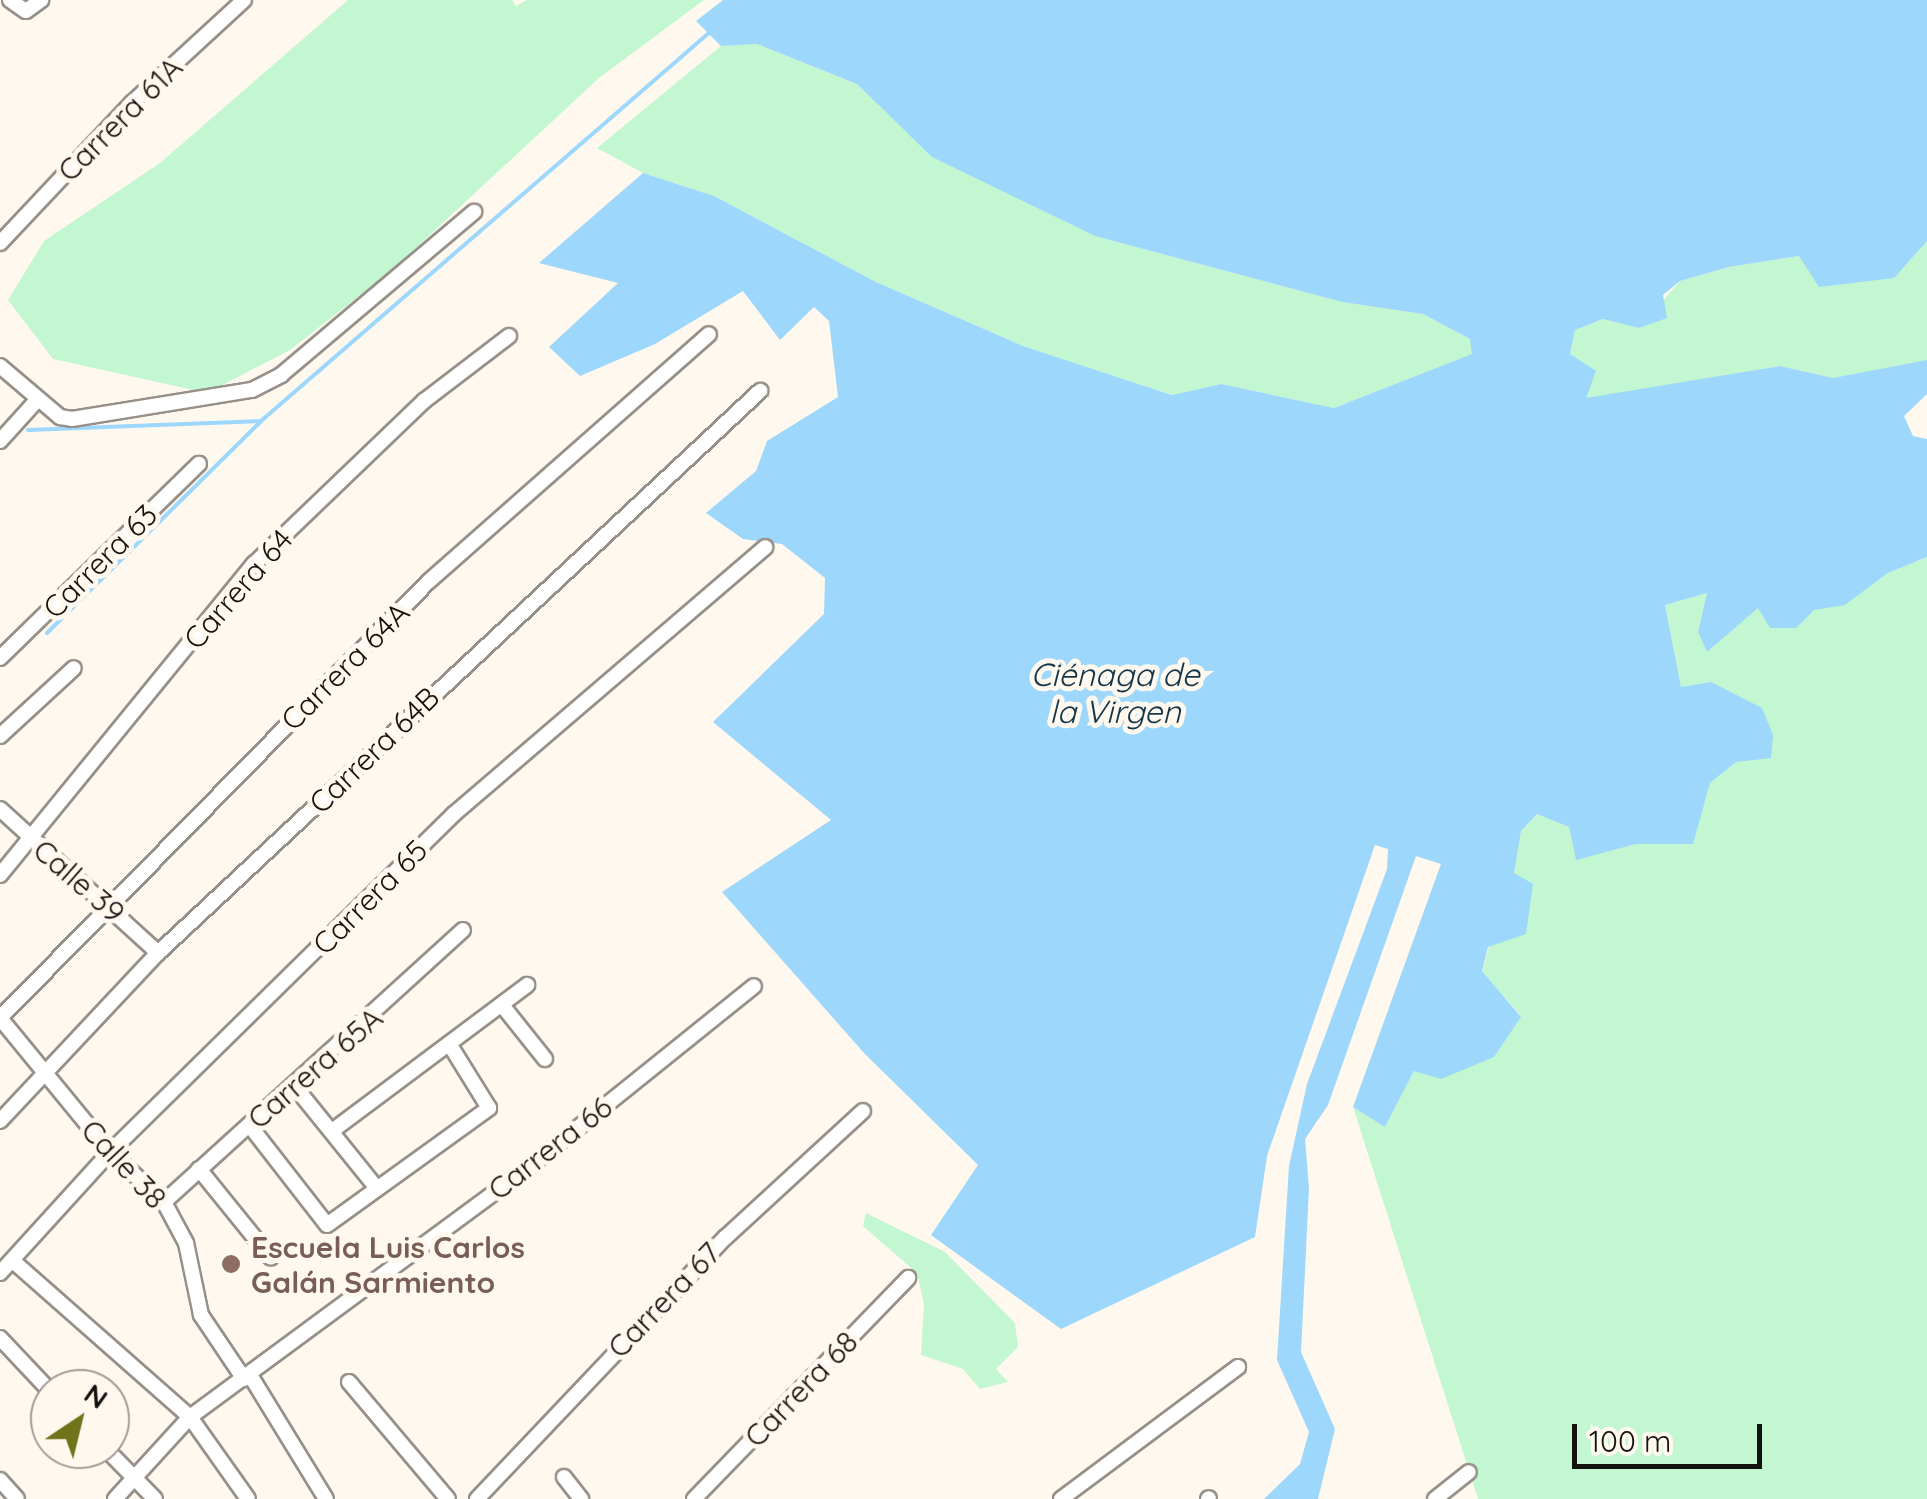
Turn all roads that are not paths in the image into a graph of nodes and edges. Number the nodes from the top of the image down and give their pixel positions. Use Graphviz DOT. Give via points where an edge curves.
graph roads {
  1 [pos="10,0"];
  2 [pos="41,0"];
  3 [pos="244,0"];
  4 [pos="474,212"];
  5 [pos="0,243"];
  6 [pos="709,334"];
  7 [pos="509,336"];
  8 [pos="0,366"];
  9 [pos="760,391"];
  10 [pos="38,399"];
  11 [pos="0,441"];
  12 [pos="200,464"];
  13 [pos="765,547"];
  14 [pos="0,658"];
  15 [pos="74,668"];
  16 [pos="0,736"];
  17 [pos="0,808"];
  18 [pos="30,839"];
  19 [pos="0,875"];
  20 [pos="109,904"];
  21 [pos="462,930"];
  22 [pos="158,953"];
  23 [pos="527,985"];
  24 [pos="754,986"];
  25 [pos="502,1005"];
  26 [pos="0,1018"];
  27 [pos="450,1045"];
  28 [pos="545,1060"];
  29 [pos="44,1075"];
  30 [pos="296,1088"];
  31 [pos="862,1111"];
  32 [pos="0,1121"];
  33 [pos="250,1126"];
  34 [pos="332,1131"];
  35 [pos="110,1152"];
  36 [pos="199,1169"];
  37 [pos="376,1187"];
  38 [pos="164,1202"];
  39 [pos="271,1258"];
  40 [pos="12,1261"];
  41 [pos="0,1274"];
  42 [pos="908,1278"];
  43 [pos="0,1338"];
  44 [pos="1238,1367"];
  45 [pos="30,1370"];
  46 [pos="247,1377"];
  47 [pos="348,1382"];
  48 [pos="190,1417"];
  49 [pos="126,1469"];
  50 [pos="1469,1472"];
  51 [pos="564,1477"];
  52 [pos="135,1478"];
  53 [pos="0,1480"];
  54 [pos="17,1499"];
  55 [pos="116,1499"];
  56 [pos="154,1499"];
  57 [pos="248,1499"];
  58 [pos="326,1499"];
  59 [pos="448,1499"];
  60 [pos="477,1499"];
  61 [pos="581,1499"];
  62 [pos="694,1499"];
  63 [pos="1060,1499"];
  64 [pos="1436,1499"];
  1 -- 2 [label="street" via="26,11"];
  3 -- 5 [label="street, Carrera 61A" via="132,102"];
  4 -- 10 [label="street" via="282,376 252,390 72,419"];
  6 -- 20 [label="street, Carrera 64A" via="429,581"];
  7 -- 18 [label="street, Carrera 64" via="424,401 254,564"];
  8 -- 10 [label="street"];
  9 -- 22 [label="street, Carrera 64B"];
  10 -- 11 [label="street"];
  12 -- 14 [label="street, Carrera 63"];
  13 -- 35 [label="street, Carrera 65" via="454,814"];
  15 -- 16 [label="street"];
  17 -- 18 [label="street, Calle 39"];
  18 -- 19 [label="street, Carrera 64"];
  18 -- 20 [label="street, Calle 39"];
  20 -- 22 [label="street, Calle 39"];
  20 -- 26 [label="street, Carrera 64A"];
  21 -- 30 [label="street, Carrera 65A"];
  22 -- 29 [label="street, Carrera 64B"];
  23 -- 25 [label="street"];
  24 -- 46 [label="street, Carrera 66" via="534,1163"];
  25 -- 27 [label="street"];
  25 -- 28 [label="street"];
  26 -- 29 [label="street, Calle 38"];
  27 -- 34 [label="street"];
  27 -- 37 [label="street" via="489,1108"];
  29 -- 32 [label="street, Carrera 64B"];
  29 -- 35 [label="street, Calle 38"];
  30 -- 33 [label="street, Carrera 65A"];
  30 -- 34 [label="street"];
  31 -- 60 [label="street, Carrera 67" via="726,1237"];
  33 -- 36 [label="street, Carrera 65A"];
  33 -- 37 [label="street" via="328,1225"];
  34 -- 37 [label="street"];
  35 -- 38 [label="street, Calle 38"];
  35 -- 40 [label="street, Carrera 65"];
  36 -- 38 [label="street, Carrera 65A"];
  36 -- 39 [label="street"];
  38 -- 46 [label="street, Calle 38" via="186,1243 202,1315"];
  40 -- 41 [label="street, Carrera 65"];
  40 -- 48 [label="street"];
  42 -- 62 [label="street, Carrera 68"];
  43 -- 45 [label="street"];
  44 -- 63 [label="street"];
  46 -- 48 [label="street, Carrera 66"];
  46 -- 58 [label="street, Calle 38"];
  47 -- 59 [label="street"];
  48 -- 52 [label="street, Carrera 66"];
  48 -- 57 [label="street"];
  49 -- 52 [label="street"];
  50 -- 64 [label="street"];
  51 -- 61 [label="street"];
  52 -- 55 [label="street, Carrera 66"];
  52 -- 56 [label="street"];
  53 -- 54 [label="street"];
}
